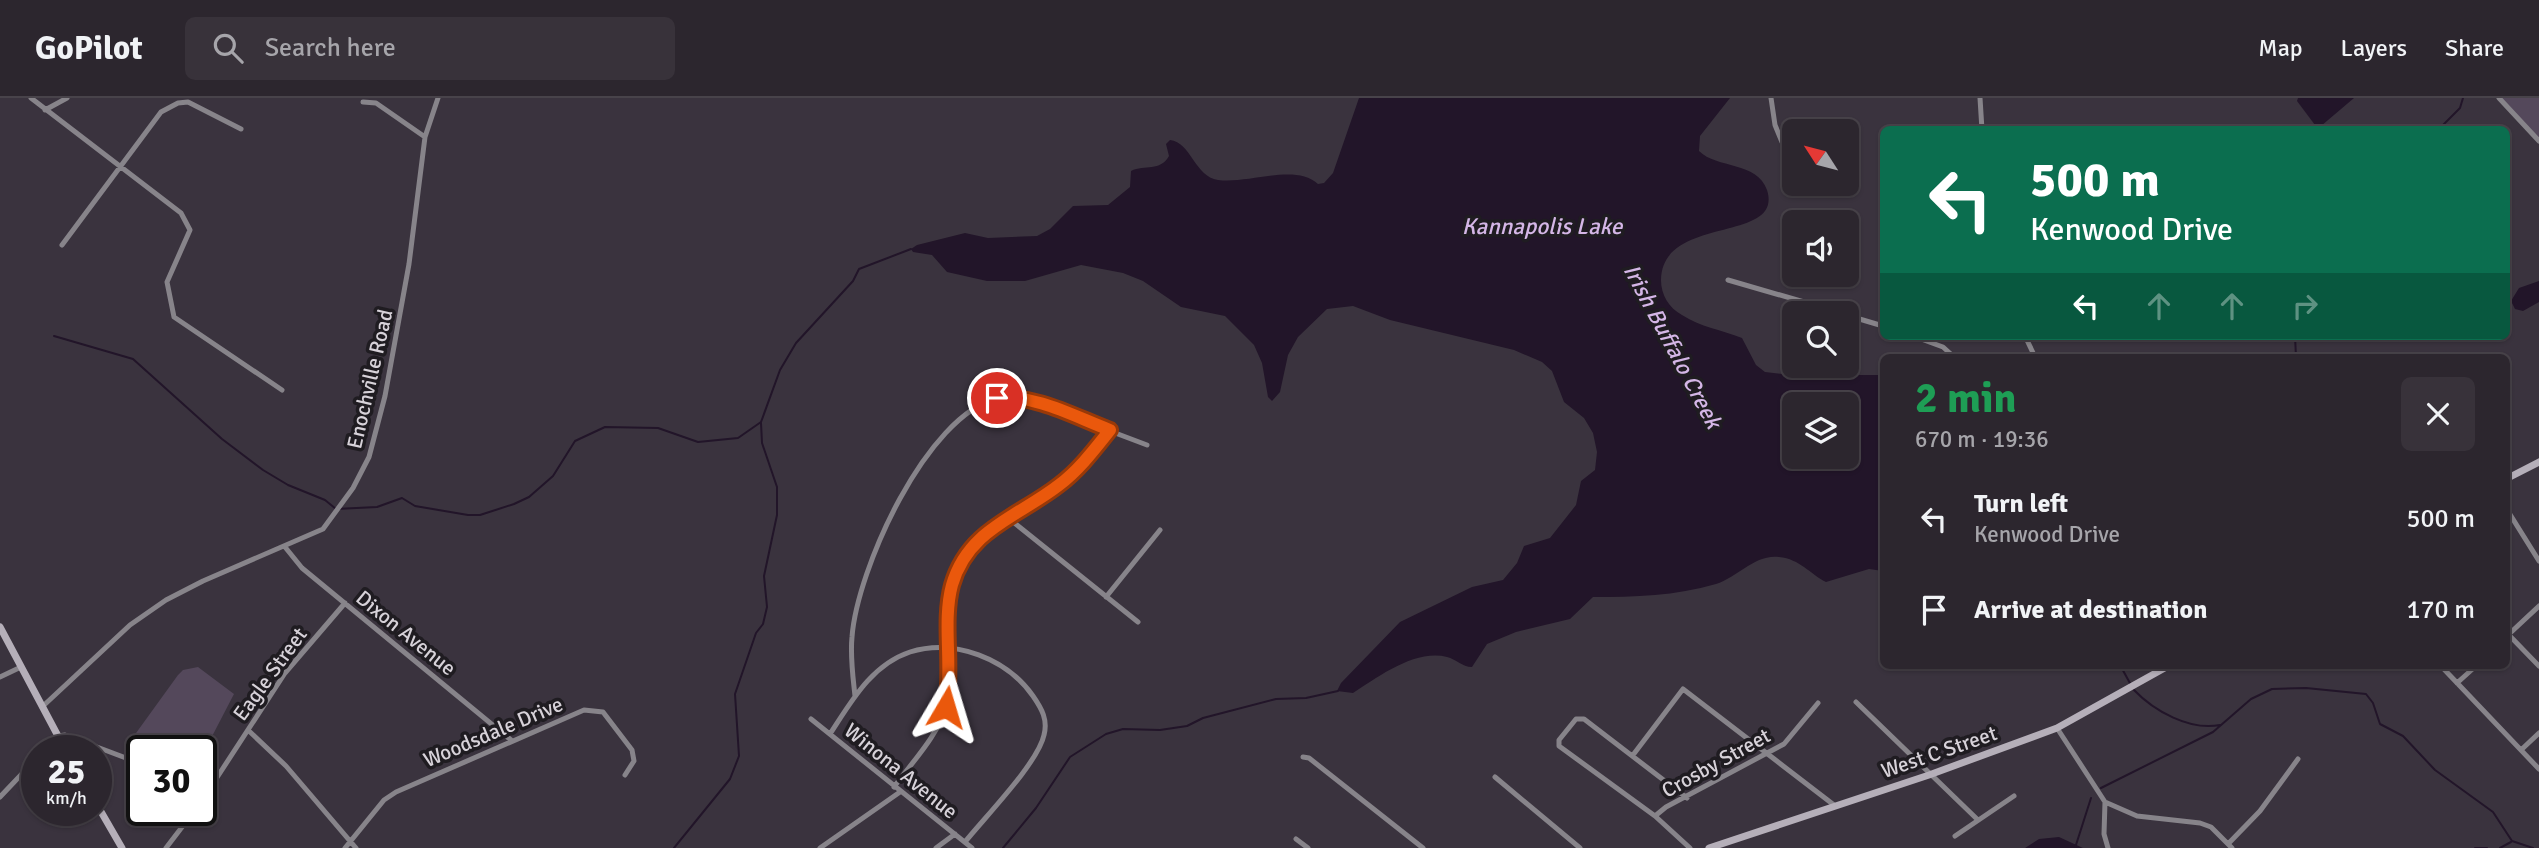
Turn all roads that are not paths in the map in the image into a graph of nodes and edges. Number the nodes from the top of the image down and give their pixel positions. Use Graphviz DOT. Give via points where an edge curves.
graph roads {
  1 [pos="32,98"];
  2 [pos="67,98"];
  3 [pos="438,98"];
  4 [pos="1772,98"];
  5 [pos="1980,98"];
  6 [pos="2499,98"];
  7 [pos="363,102"];
  8 [pos="45,110"];
  9 [pos="1982,126"];
  10 [pos="241,129"];
  11 [pos="425,137"];
  12 [pos="2539,141"];
  13 [pos="1782,142"];
  14 [pos="120,166"];
  15 [pos="62,244"];
  16 [pos="1728,279"];
  17 [pos="1801,301"];
  18 [pos="1859,319"];
  19 [pos="1880,325"];
  20 [pos="1924,340"];
  21 [pos="1951,354"];
  22 [pos="282,390"];
  23 [pos="1110,430"];
  24 [pos="1147,445"];
  25 [pos="2539,462"];
  26 [pos="2510,477"];
  27 [pos="2510,514"];
  28 [pos="1007,517"];
  29 [pos="1160,530"];
  30 [pos="285,547"];
  31 [pos="2539,561"];
  32 [pos="1106,597"];
  33 [pos="345,603"];
  34 [pos="2539,606"];
  35 [pos="1138,622"];
  36 [pos="0,627"];
  37 [pos="2510,631"];
  38 [pos="2510,637"];
  39 [pos="950,648"];
  40 [pos="2539,666"];
  41 [pos="21,667"];
  42 [pos="2157,669"];
  43 [pos="2444,669"];
  44 [pos="2473,669"];
  45 [pos="0,677"];
  46 [pos="2458,683"];
  47 [pos="855,696"];
  48 [pos="1856,702"];
  49 [pos="1818,704"];
  50 [pos="42,707"];
  51 [pos="811,719"];
  52 [pos="2057,728"];
  53 [pos="248,730"];
  54 [pos="2539,733"];
  55 [pos="830,734"];
  56 [pos="57,735"];
  57 [pos="511,740"];
  58 [pos="2521,750"];
  59 [pos="1768,754"];
  60 [pos="1633,755"];
  61 [pos="1303,757"];
  62 [pos="2298,759"];
  63 [pos="2539,769"];
  64 [pos="21,775"];
  65 [pos="625,775"];
  66 [pos="1929,775"];
  67 [pos="1494,777"];
  68 [pos="217,780"];
  69 [pos="894,787"];
  70 [pos="900,792"];
  71 [pos="2014,796"];
  72 [pos="0,797"];
  73 [pos="1687,797"];
  74 [pos="2105,802"];
  75 [pos="1834,804"];
  76 [pos="1656,816"];
  77 [pos="1978,820"];
  78 [pos="109,826"];
  79 [pos="183,826"];
  80 [pos="955,834"];
  81 [pos="1955,836"];
  82 [pos="1296,839"];
  83 [pos="350,841"];
  84 [pos="965,842"];
  85 [pos="2230,846"];
  86 [pos="122,848"];
  87 [pos="166,848"];
  88 [pos="345,848"];
  89 [pos="356,848"];
  90 [pos="820,848"];
  91 [pos="936,848"];
  92 [pos="972,848"];
  93 [pos="1308,848"];
  94 [pos="1423,848"];
  95 [pos="1580,848"];
  96 [pos="1690,848"];
  97 [pos="1709,848"];
  98 [pos="2108,848"];
  1 -- 8 [label="street"];
  2 -- 8 [label="street"];
  3 -- 11 [label="street, Enochville Road"];
  4 -- 13 [label="street"];
  5 -- 9 [label="street"];
  6 -- 12 [label="street"];
  7 -- 11 [label="street" via="376,103"];
  8 -- 14 [label="street"];
  10 -- 14 [label="street" via="198,106 178,103 161,112"];
  11 -- 30 [label="street, Enochville Road" via="397,339 369,457 323,530"];
  14 -- 15 [label="street"];
  14 -- 22 [label="street" via="181,213 190,230 167,282 174,317"];
  16 -- 17 [label="street"];
  18 -- 19 [label="street"];
  20 -- 21 [label="street"];
  23 -- 24 [label="street"];
  23 -- 28 [label="street" via="1075,472"];
  23 -- 47 [label="street" via="1020,397 997,398 948,432 891,510 870,560 852,638"];
  25 -- 26 [label="main road"];
  27 -- 31 [label="street"];
  28 -- 32 [label="street"];
  28 -- 39 [label="street" via="987,530 959,566 947,611"];
  29 -- 32 [label="street"];
  30 -- 33 [label="street, Dixon Avenue" via="302,568"];
  30 -- 50 [label="street, Enochville Road" via="166,600 130,625"];
  32 -- 35 [label="street"];
  33 -- 53 [label="street, Eagle Street" via="285,673"];
  33 -- 57 [label="street, Dixon Avenue"];
  34 -- 37 [label="street"];
  36 -- 41 [label="main road"];
  38 -- 40 [label="street"];
  39 -- 47 [label="street" via="925,649 898,658 872,676"];
  39 -- 69 [label="street" via="946,707 939,725"];
  39 -- 84 [label="street" via="1002,665 1030,692 1046,722 1038,751"];
  41 -- 45 [label="street"];
  41 -- 50 [label="main road"];
  42 -- 52 [label="main road, West C Street"];
  43 -- 46 [label="street"];
  44 -- 46 [label="street"];
  46 -- 58 [label="street"];
  47 -- 55 [label="street"];
  48 -- 66 [label="street"];
  49 -- 59 [label="street, Crosby Street" via="1784,744"];
  50 -- 56 [label="main road"];
  51 -- 55 [label="street, Winona Avenue"];
  52 -- 66 [label="main road, West C Street"];
  52 -- 74 [label="street"];
  53 -- 68 [label="street, Eagle Street"];
  53 -- 83 [label="street" via="286,766"];
  54 -- 58 [label="street"];
  55 -- 69 [label="street, Winona Avenue"];
  57 -- 65 [label="street, Woodsdale Drive" via="584,710 598,709 609,717 634,754"];
  57 -- 83 [label="street, Woodsdale Drive" via="396,792"];
  58 -- 63 [label="street"];
  59 -- 60 [label="street" via="1683,688"];
  59 -- 73 [label="street, Crosby Street"];
  59 -- 75 [label="street"];
  60 -- 73 [label="street"];
  60 -- 76 [label="street" via="1584,719 1576,719 1559,740 1559,746"];
  61 -- 94 [label="street"];
  62 -- 85 [label="street"];
  64 -- 72 [label="street"];
  66 -- 75 [label="main road, West C Street"];
  66 -- 77 [label="street"];
  67 -- 95 [label="street"];
  69 -- 70 [label="street, Winona Avenue"];
  70 -- 80 [label="street, Winona Avenue"];
  70 -- 90 [label="street"];
  71 -- 77 [label="street"];
  73 -- 76 [label="street, Crosby Street"];
  74 -- 85 [label="street" via="2137,816 2200,823 2211,827"];
  74 -- 98 [label="street"];
  75 -- 97 [label="main road, West C Street"];
  76 -- 96 [label="street"];
  77 -- 81 [label="street"];
  78 -- 86 [label="main road"];
  79 -- 87 [label="street"];
  80 -- 84 [label="street, Winona Avenue"];
  80 -- 91 [label="street"];
  82 -- 93 [label="street"];
  83 -- 88 [label="street, Woodsdale Drive"];
  83 -- 89 [label="street"];
  84 -- 92 [label="street, Winona Avenue"];
}
